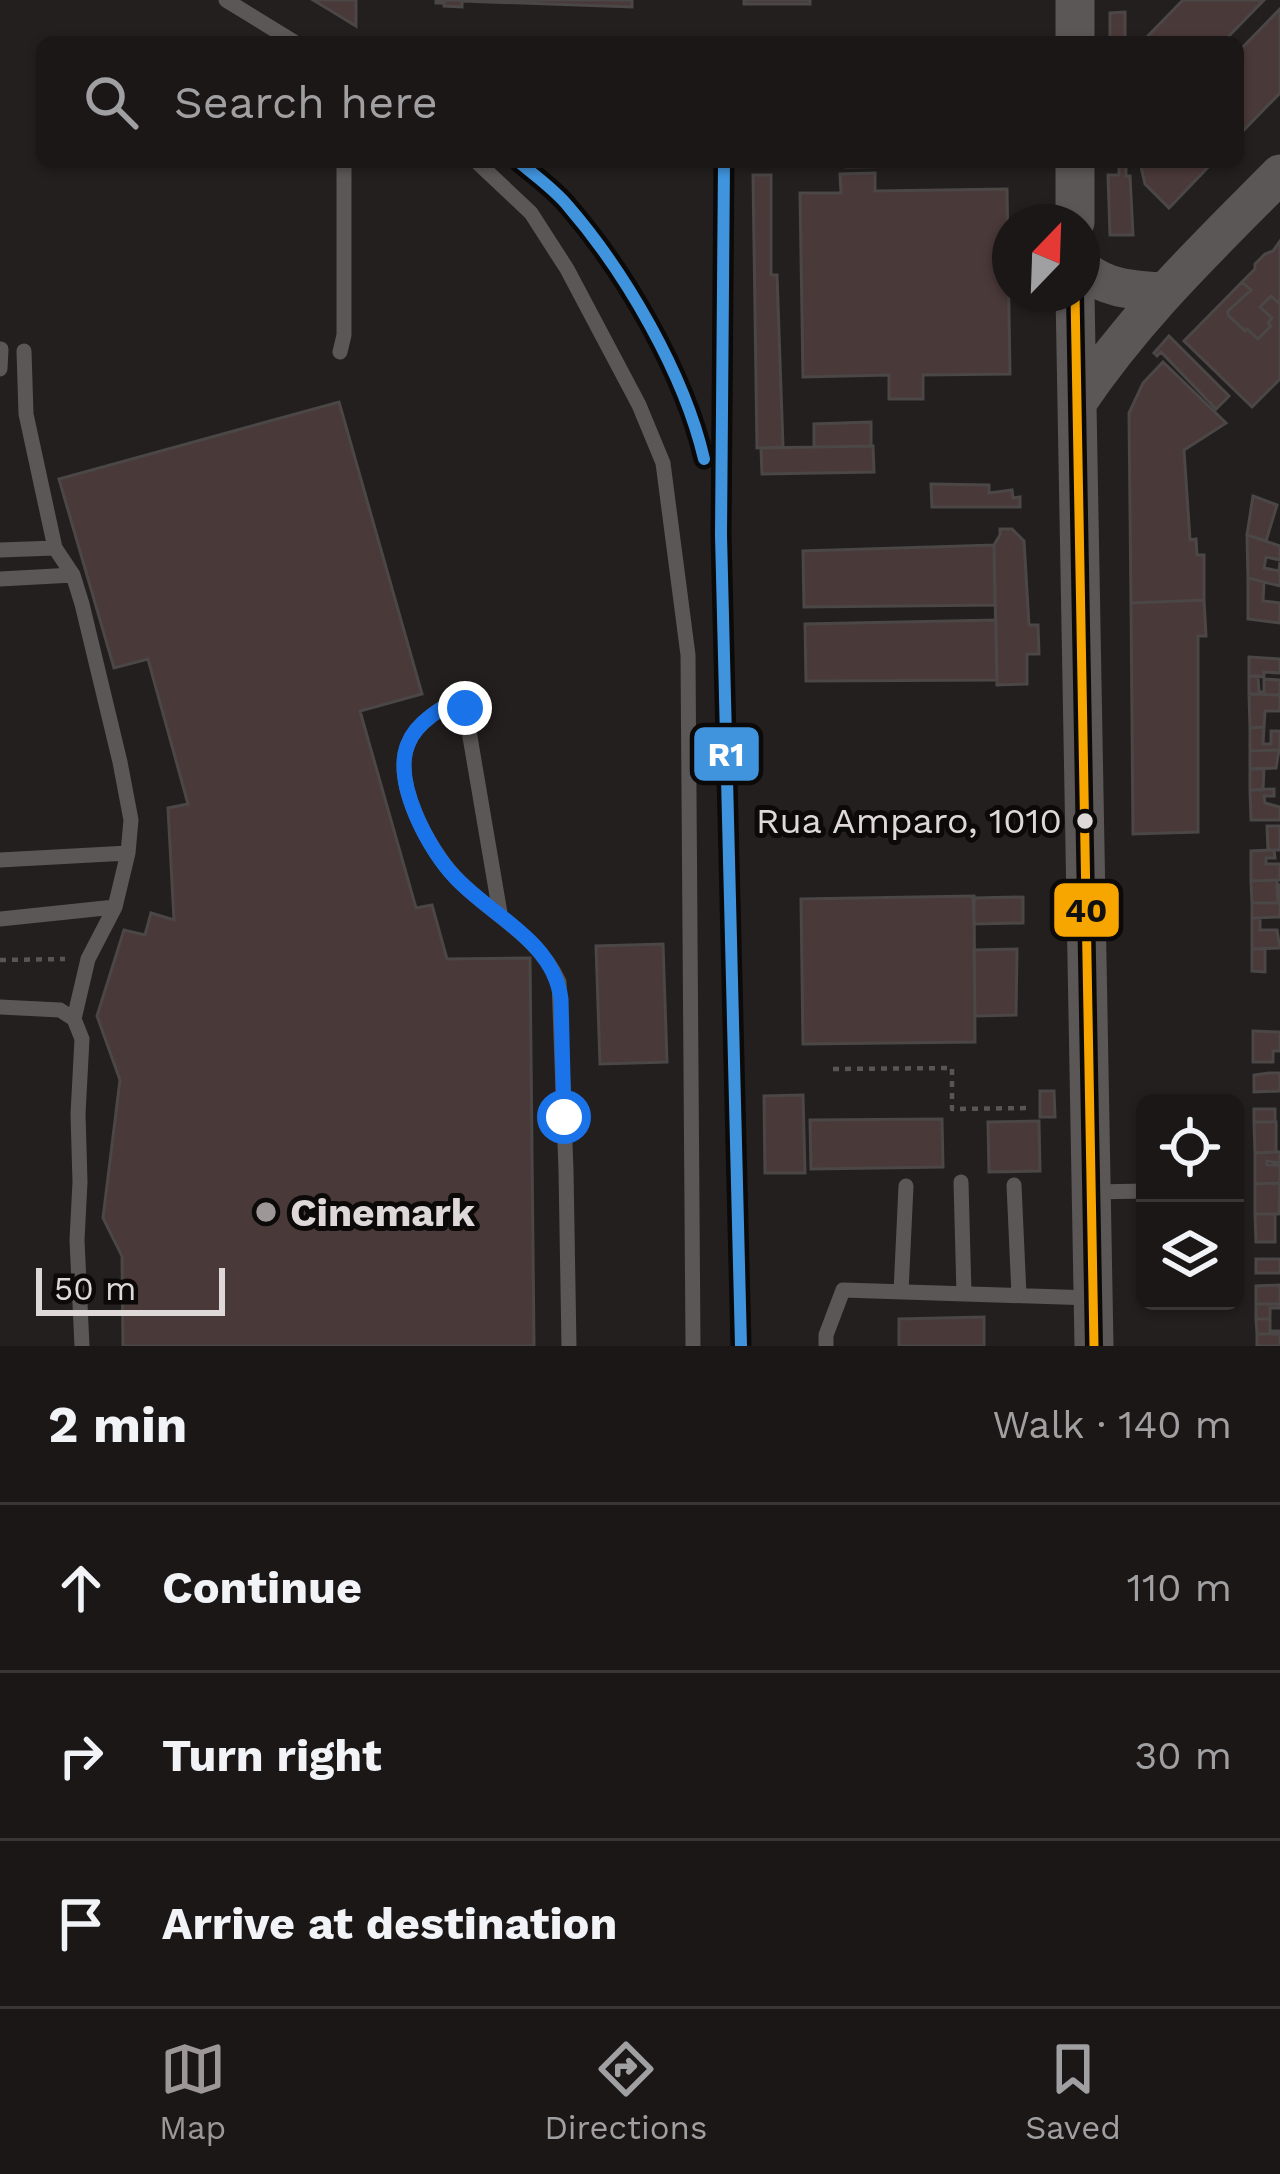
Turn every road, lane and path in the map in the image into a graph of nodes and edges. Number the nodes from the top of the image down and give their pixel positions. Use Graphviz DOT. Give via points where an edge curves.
graph roads {
  1 [pos="226,0"];
  2 [pos="1076,0"];
  3 [pos="283,36"];
  4 [pos="1076,36"];
  5 [pos="344,168"];
  6 [pos="483,168"];
  7 [pos="1075,168"];
  8 [pos="1280,174"];
  9 [pos="1075,204"];
  10 [pos="1100,282"];
  11 [pos="1162,292"];
  12 [pos="1076,312"];
  13 [pos="1,349"];
  14 [pos="24,351"];
  15 [pos="340,352"];
  16 [pos="0,369"];
  17 [pos="1077,404"];
  18 [pos="55,548"];
  19 [pos="0,550"];
  20 [pos="73,575"];
  21 [pos="0,579"];
  22 [pos="128,853"];
  23 [pos="0,860"];
  24 [pos="115,907"];
  25 [pos="500,914"];
  26 [pos="0,919"];
  27 [pos="88,959"];
  28 [pos="0,960"];
  29 [pos="0,1007"];
  30 [pos="74,1019"];
  31 [pos="833,1069"];
  32 [pos="1030,1108"];
  33 [pos="961,1182"];
  34 [pos="1014,1184"];
  35 [pos="906,1186"];
  36 [pos="1136,1191"];
  37 [pos="1091,1192"];
  38 [pos="901,1292"];
  39 [pos="964,1294"];
  40 [pos="1018,1295"];
  41 [pos="1094,1298"];
  42 [pos="82,1346"];
  43 [pos="569,1346"];
  44 [pos="693,1346"];
  45 [pos="826,1346"];
  46 [pos="1094,1346"];
  1 -- 3 [label="lane"];
  2 -- 4 [label="street"];
  5 -- 15 [label="lane"];
  6 -- 44 [label="lane" via="531,213 566,269 663,463 688,656"];
  7 -- 9 [label="street"];
  8 -- 11 [label="street"];
  10 -- 11 [label="street"];
  11 -- 17 [label="street"];
  12 -- 17 [label="street"];
  13 -- 16 [label="lane"];
  14 -- 18 [label="lane" via="26,414"];
  17 -- 37 [label="street"];
  18 -- 19 [label="lane"];
  18 -- 20 [label="lane"];
  20 -- 21 [label="lane"];
  20 -- 22 [label="lane" via="120,762"];
  22 -- 23 [label="lane"];
  22 -- 24 [label="lane"];
  24 -- 26 [label="lane"];
  24 -- 27 [label="lane"];
  25 -- 25 [label="lane" via="477,768 463,697 412,734 404,776 435,851"];
  25 -- 43 [label="lane" via="559,982"];
  27 -- 28 [label="path"];
  27 -- 30 [label="lane"];
  29 -- 30 [label="lane" via="50,1008"];
  30 -- 42 [label="lane" via="82,1039"];
  31 -- 32 [label="path" via="952,1067 952,1109"];
  33 -- 39 [label="lane"];
  34 -- 40 [label="lane"];
  35 -- 38 [label="lane"];
  36 -- 37 [label="lane"];
  37 -- 41 [label="street"];
  38 -- 39 [label="lane"];
  38 -- 45 [label="lane" via="843,1290"];
  39 -- 40 [label="lane"];
  40 -- 41 [label="lane"];
  41 -- 46 [label="street"];
}
